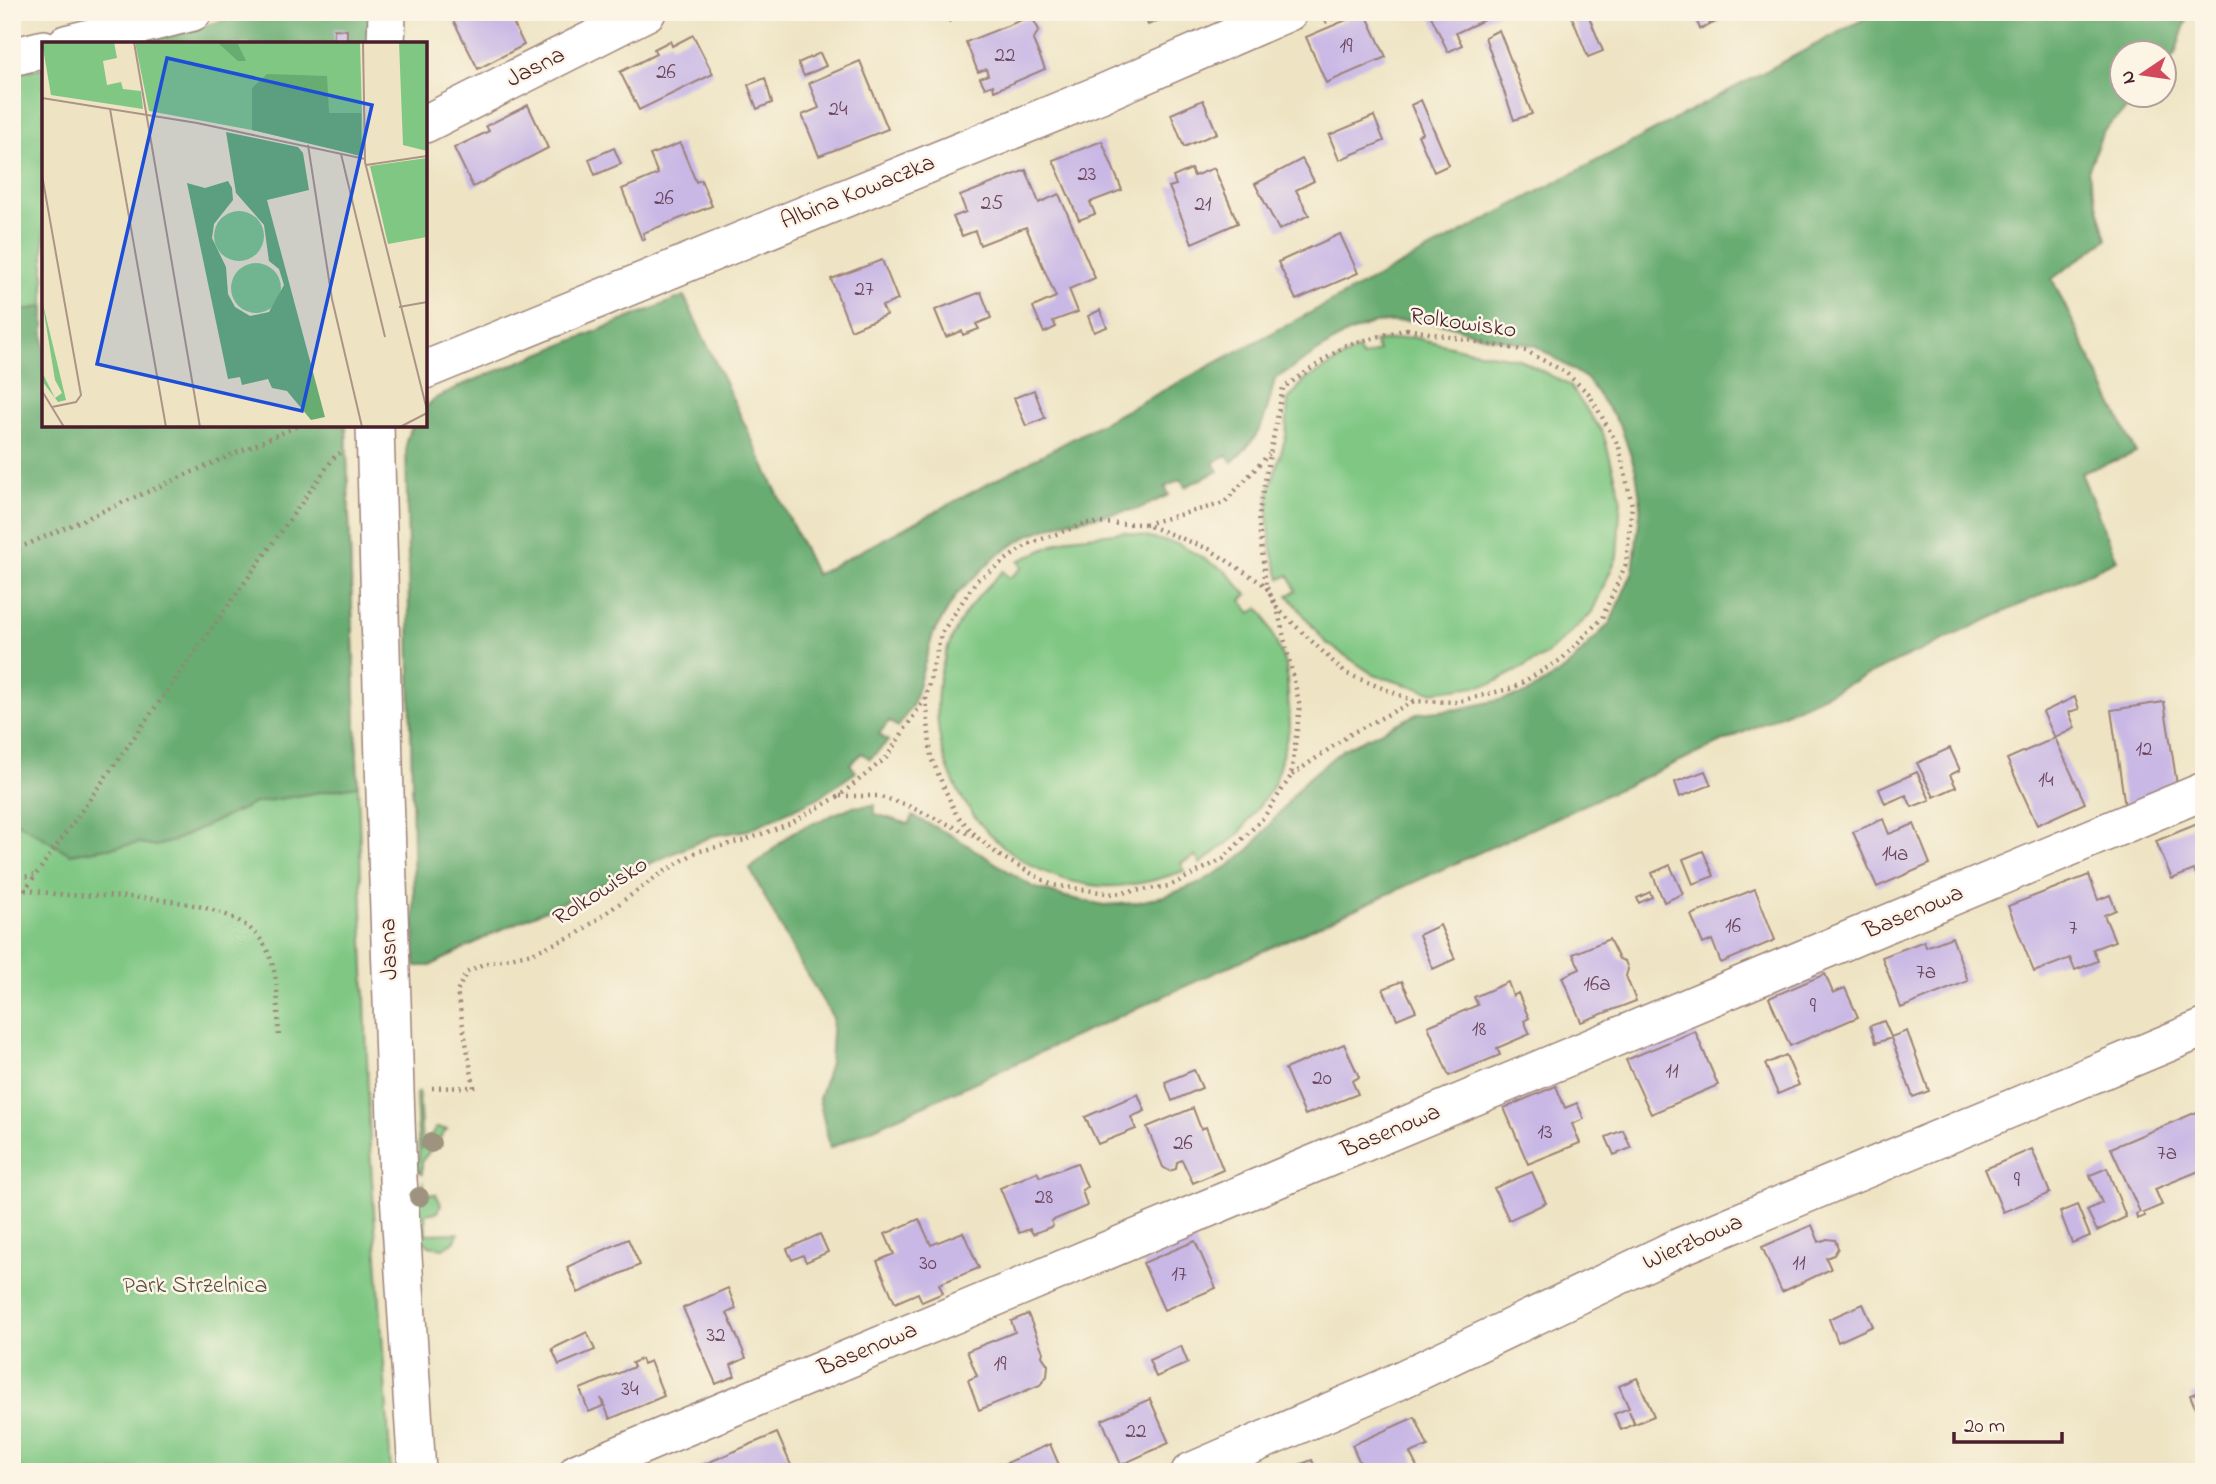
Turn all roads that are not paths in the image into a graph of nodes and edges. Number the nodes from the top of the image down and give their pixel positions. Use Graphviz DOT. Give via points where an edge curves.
graph roads {
  1 [pos="193,12"];
  2 [pos="387,12"];
  3 [pos="647,12"];
  4 [pos="1289,12"];
  5 [pos="74,42"];
  6 [pos="386,42"];
  7 [pos="42,50"];
  8 [pos="12,57"];
  9 [pos="427,123"];
  10 [pos="427,369"];
  11 [pos="375,433"];
  12 [pos="2204,791"];
  13 [pos="2204,1028"];
  14 [pos="417,1472"];
  15 [pos="578,1472"];
  16 [pos="1190,1472"];
  1 -- 5 [label="street"];
  2 -- 6 [label="street"];
  3 -- 9 [label="street, Jasna"];
  4 -- 10 [label="street, Albina Kowaczka" via="1091,98"];
  7 -- 8 [label="street"];
  11 -- 14 [label="street, Jasna" via="398,1179"];
  12 -- 15 [label="street, Basenowa"];
  13 -- 16 [label="street, Wierzbowa" via="1677,1248 1384,1388"];
}
